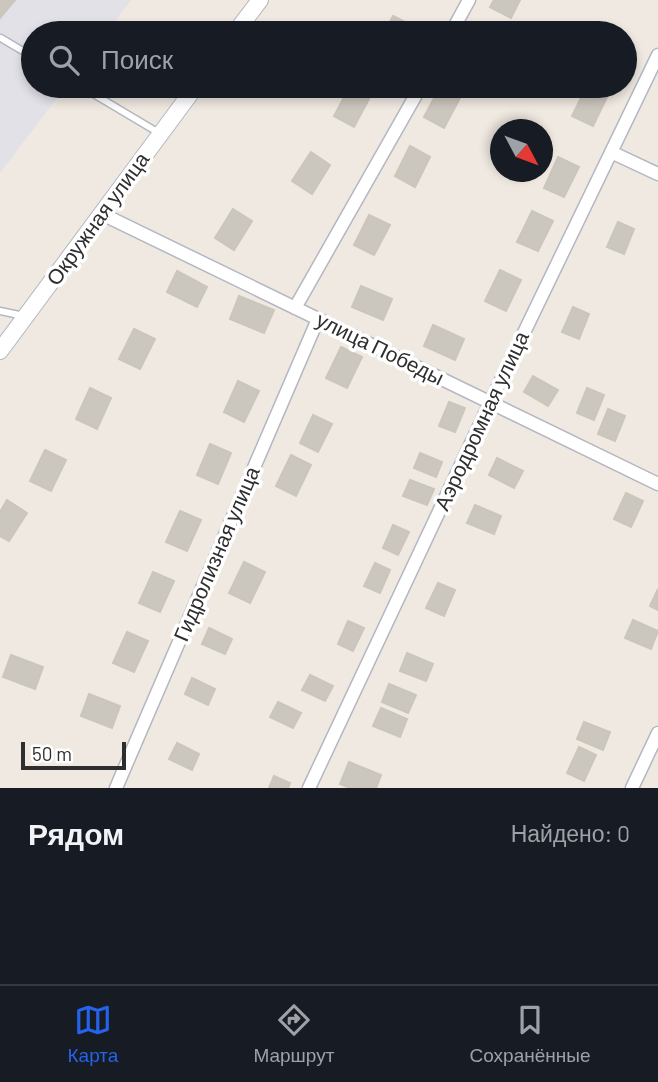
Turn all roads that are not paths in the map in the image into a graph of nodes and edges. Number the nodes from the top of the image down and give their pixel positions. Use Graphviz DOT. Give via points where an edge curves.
graph roads {
  1 [pos="260,0"];
  2 [pos="469,0"];
  3 [pos="244,21"];
  4 [pos="457,21"];
  5 [pos="1,38"];
  6 [pos="21,50"];
  7 [pos="658,55"];
  8 [pos="100,98"];
  9 [pos="187,98"];
  10 [pos="414,98"];
  11 [pos="160,134"];
  12 [pos="611,152"];
  13 [pos="658,174"];
  14 [pos="102,214"];
  15 [pos="295,308"];
  16 [pos="0,311"];
  17 [pos="26,317"];
  18 [pos="318,319"];
  19 [pos="0,351"];
  20 [pos="490,403"];
  21 [pos="658,484"];
  22 [pos="658,733"];
  23 [pos="116,788"];
  24 [pos="309,788"];
  25 [pos="632,788"];
  1 -- 3 [label="main road"];
  2 -- 4 [label="street"];
  5 -- 6 [label="lane"];
  7 -- 12 [label="street, Аэродромная улица"];
  8 -- 11 [label="lane"];
  9 -- 11 [label="main road, Окружная улица"];
  10 -- 15 [label="street"];
  11 -- 14 [label="main road, Окружная улица"];
  12 -- 13 [label="street"];
  12 -- 20 [label="street, Аэродромная улица"];
  14 -- 15 [label="street, улица Победы"];
  14 -- 17 [label="main road, Окружная улица"];
  15 -- 18 [label="street, улица Победы"];
  16 -- 17 [label="lane"];
  17 -- 19 [label="main road, Окружная улица"];
  18 -- 20 [label="street, улица Победы"];
  18 -- 23 [label="street, Гидролизная улица"];
  20 -- 21 [label="street, улица Победы"];
  20 -- 24 [label="street, Аэродромная улица"];
  22 -- 25 [label="street"];
}
